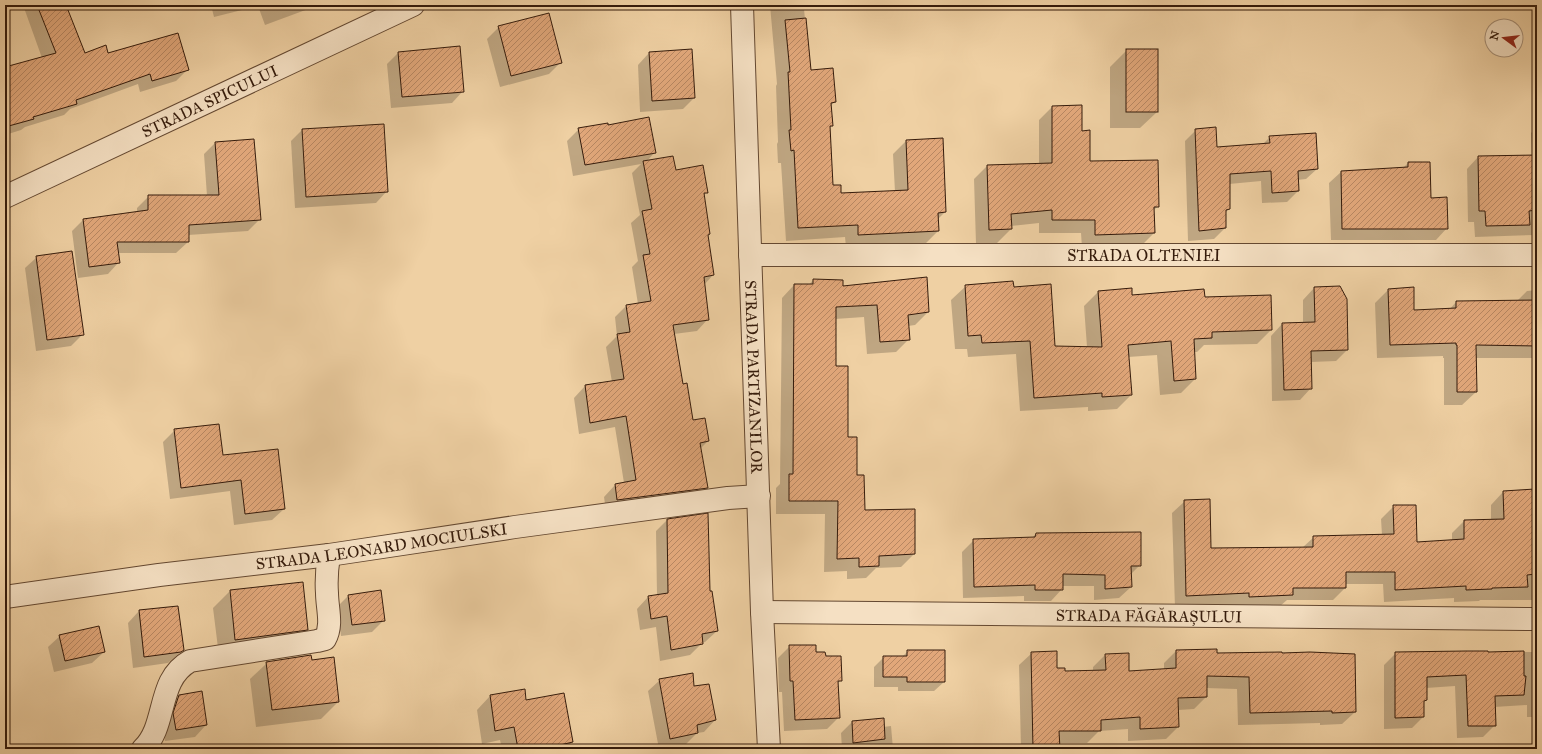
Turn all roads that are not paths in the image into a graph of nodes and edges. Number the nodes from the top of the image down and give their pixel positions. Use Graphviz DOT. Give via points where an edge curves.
graph roads {
  1 [pos="413,5"];
  2 [pos="742,5"];
  3 [pos="5,197"];
  4 [pos="750,255"];
  5 [pos="1537,255"];
  6 [pos="759,496"];
  7 [pos="329,556"];
  8 [pos="5,597"];
  9 [pos="762,612"];
  10 [pos="1537,619"];
  11 [pos="143,749"];
  12 [pos="770,749"];
  1 -- 3 [label="street, STRADA SPICULUI"];
  2 -- 4 [label="street, STRADA PARTIZANILOR"];
  4 -- 5 [label="street, STRADA OLTENIEI"];
  4 -- 6 [label="street, STRADA PARTIZANILOR"];
  6 -- 7 [label="street, STRADA LEONARD MOCIULSKI" via="515,527"];
  6 -- 9 [label="street, STRADA PARTIZANILOR"];
  7 -- 8 [label="street, STRADA LEONARD MOCIULSKI" via="159,575"];
  7 -- 11 [label="street" via="327,593 330,622 325,639 184,664 172,679 153,738"];
  9 -- 10 [label="street, STRADA FĂGĂRAȘULUI"];
  9 -- 12 [label="street, STRADA PARTIZANILOR"];
}
